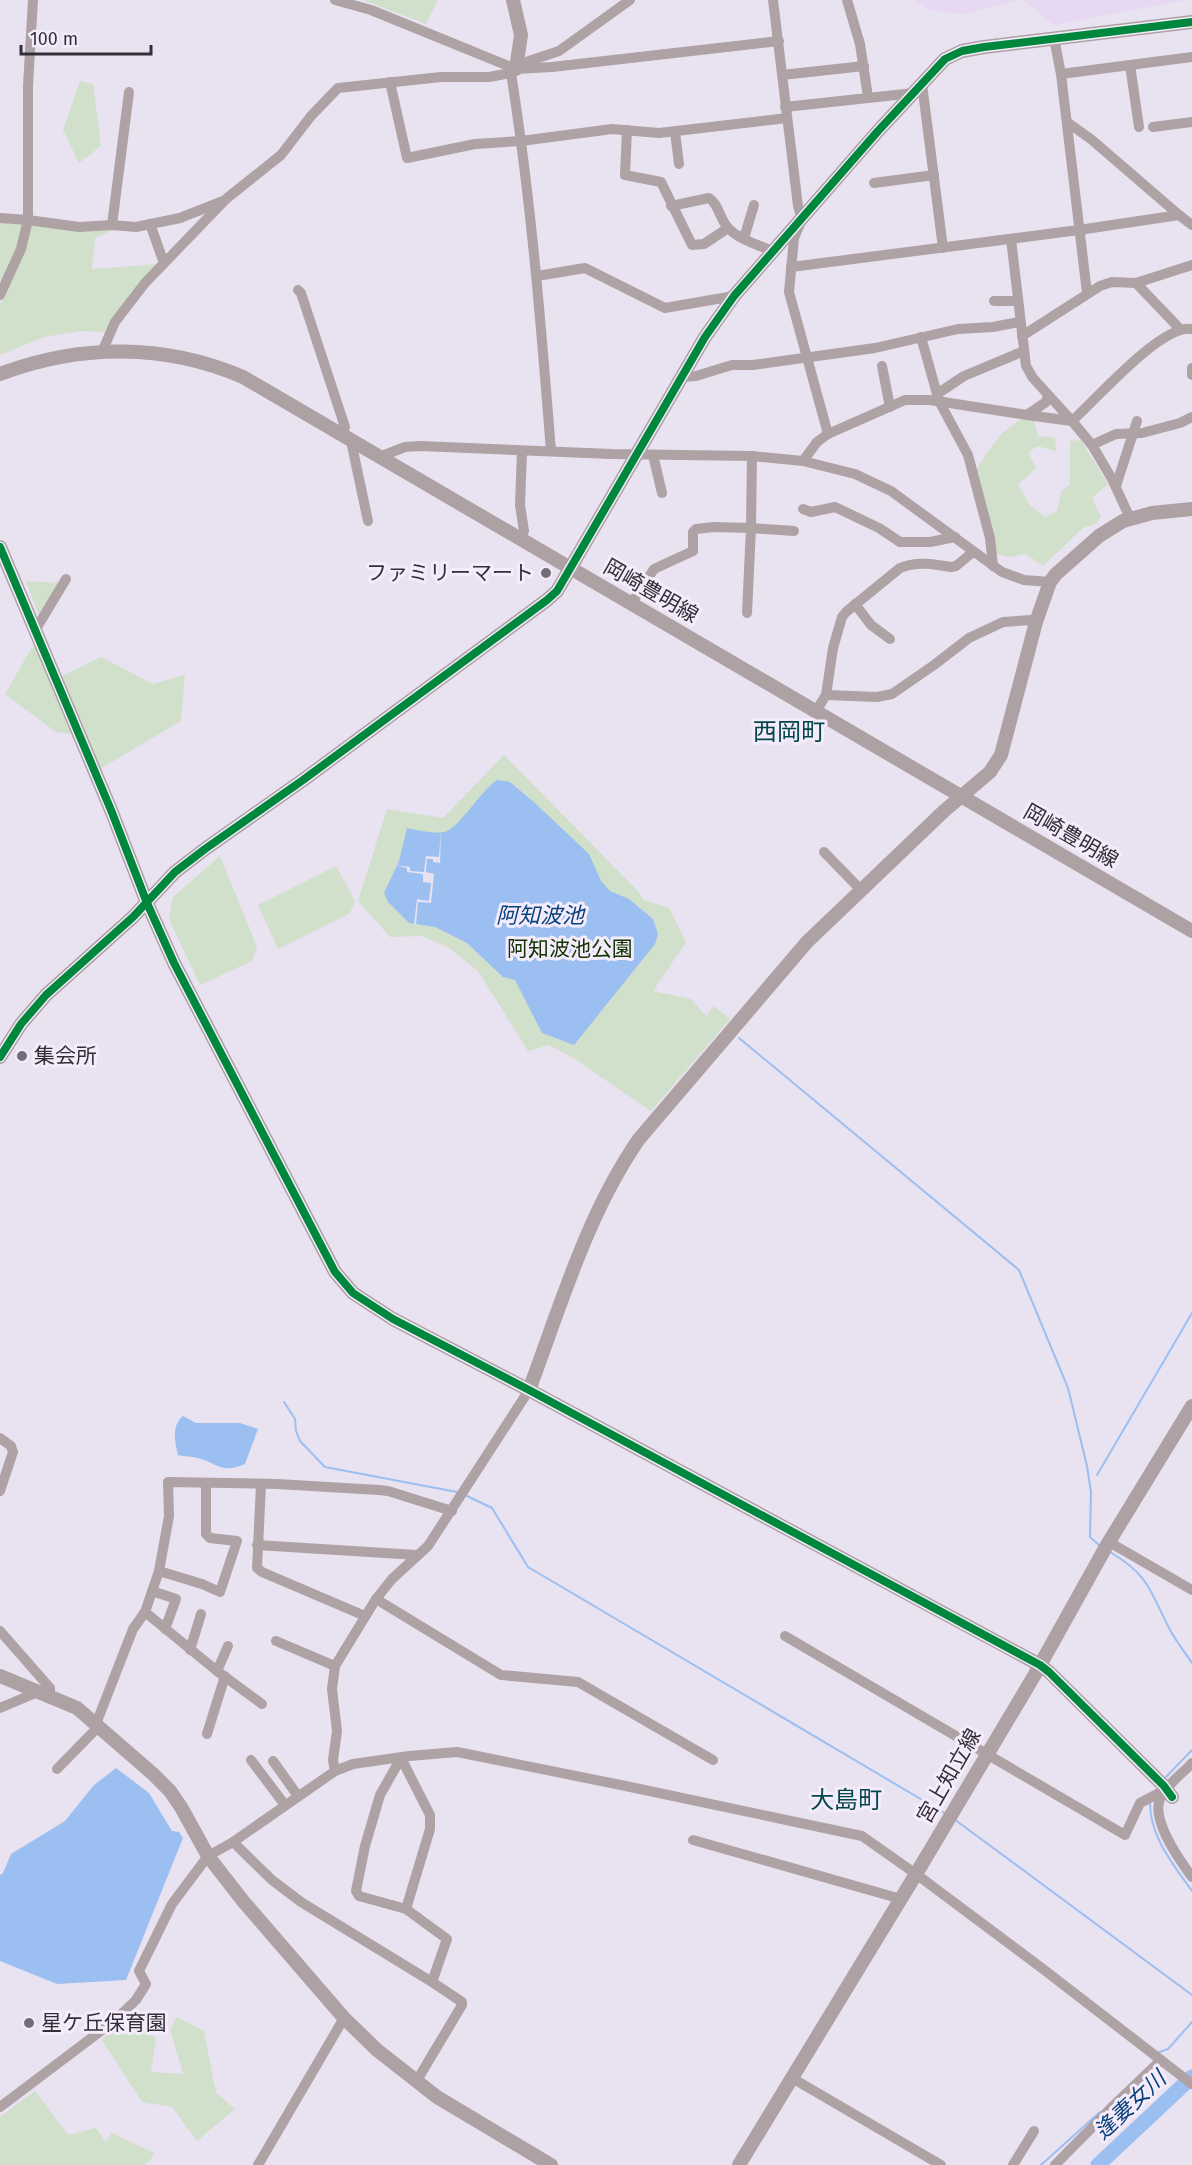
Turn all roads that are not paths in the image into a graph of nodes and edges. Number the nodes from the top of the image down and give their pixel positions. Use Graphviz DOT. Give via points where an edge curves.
graph roads {
  1 [pos="33,0"];
  2 [pos="335,0"];
  3 [pos="513,0"];
  4 [pos="630,0"];
  5 [pos="773,0"];
  6 [pos="847,0"];
  7 [pos="617,4"];
  8 [pos="1192,22"];
  9 [pos="1054,38"];
  10 [pos="778,41"];
  11 [pos="1192,57"];
  12 [pos="1130,65"];
  13 [pos="864,66"];
  14 [pos="515,69"];
  15 [pos="1061,74"];
  16 [pos="782,75"];
  17 [pos="390,82"];
  18 [pos="918,88"];
  19 [pos="129,92"];
  20 [pos="868,97"];
  21 [pos="786,112"];
  22 [pos="1067,122"];
  23 [pos="1192,122"];
  24 [pos="1139,127"];
  25 [pos="1154,127"];
  26 [pos="627,130"];
  27 [pos="675,132"];
  28 [pos="521,141"];
  29 [pos="679,164"];
  30 [pos="934,176"];
  31 [pos="874,183"];
  32 [pos="226,199"];
  33 [pos="671,206"];
  34 [pos="754,206"];
  35 [pos="1179,215"];
  36 [pos="0,218"];
  37 [pos="802,219"];
  38 [pos="28,220"];
  39 [pos="150,224"];
  40 [pos="112,225"];
  41 [pos="1192,225"];
  42 [pos="729,228"];
  43 [pos="1079,230"];
  44 [pos="744,238"];
  45 [pos="1011,239"];
  46 [pos="943,248"];
  47 [pos="772,251"];
  48 [pos="164,263"];
  49 [pos="1192,265"];
  50 [pos="791,267"];
  51 [pos="537,276"];
  52 [pos="1136,283"];
  53 [pos="298,290"];
  54 [pos="1087,293"];
  55 [pos="0,295"];
  56 [pos="734,296"];
  57 [pos="994,301"];
  58 [pos="1017,301"];
  59 [pos="1019,322"];
  60 [pos="1185,328"];
  61 [pos="1022,336"];
  62 [pos="921,337"];
  63 [pos="1192,337"];
  64 [pos="1024,351"];
  65 [pos="102,352"];
  66 [pos="807,357"];
  67 [pos="882,366"];
  68 [pos="1192,368"];
  69 [pos="0,374"];
  70 [pos="1192,375"];
  71 [pos="681,377"];
  72 [pos="1048,395"];
  73 [pos="938,398"];
  74 [pos="890,407"];
  75 [pos="1027,414"];
  76 [pos="1192,417"];
  77 [pos="1072,421"];
  78 [pos="1137,421"];
  79 [pos="828,434"];
  80 [pos="1134,434"];
  81 [pos="345,437"];
  82 [pos="1092,445"];
  83 [pos="522,451"];
  84 [pos="551,451"];
  85 [pos="637,454"];
  86 [pos="653,455"];
  87 [pos="752,456"];
  88 [pos="379,457"];
  89 [pos="803,461"];
  90 [pos="1116,486"];
  91 [pos="662,493"];
  92 [pos="803,509"];
  93 [pos="1192,509"];
  94 [pos="1130,518"];
  95 [pos="368,521"];
  96 [pos="751,528"];
  97 [pos="794,531"];
  98 [pos="955,537"];
  99 [pos="519,539"];
  100 [pos="0,547"];
  101 [pos="973,552"];
  102 [pos="993,566"];
  103 [pos="571,569"];
  104 [pos="66,579"];
  105 [pos="1050,582"];
  106 [pos="632,604"];
  107 [pos="855,604"];
  108 [pos="747,613"];
  109 [pos="1036,622"];
  110 [pos="36,629"];
  111 [pos="890,639"];
  112 [pos="826,695"];
  113 [pos="816,711"];
  114 [pos="962,796"];
  115 [pos="824,852"];
  116 [pos="861,890"];
  117 [pos="147,903"];
  118 [pos="1192,931"];
  119 [pos="0,1057"];
  120 [pos="530,1390"];
  121 [pos="1192,1406"];
  122 [pos="0,1438"];
  123 [pos="4,1469"];
  124 [pos="206,1483"];
  125 [pos="261,1485"];
  126 [pos="0,1491"];
  127 [pos="452,1511"];
  128 [pos="1109,1542"];
  129 [pos="257,1545"];
  130 [pos="417,1554"];
  131 [pos="159,1571"];
  132 [pos="1192,1590"];
  133 [pos="152,1591"];
  134 [pos="376,1599"];
  135 [pos="145,1612"];
  136 [pos="201,1614"];
  137 [pos="365,1616"];
  138 [pos="165,1629"];
  139 [pos="0,1630"];
  140 [pos="785,1636"];
  141 [pos="276,1641"];
  142 [pos="228,1646"];
  143 [pos="190,1650"];
  144 [pos="1040,1665"];
  145 [pos="335,1666"];
  146 [pos="221,1674"];
  147 [pos="0,1676"];
  148 [pos="44,1695"];
  149 [pos="262,1704"];
  150 [pos="0,1708"];
  151 [pos="98,1725"];
  152 [pos="207,1734"];
  153 [pos="986,1754"];
  154 [pos="401,1758"];
  155 [pos="251,1760"];
  156 [pos="713,1760"];
  157 [pos="273,1761"];
  158 [pos="1192,1763"];
  159 [pos="57,1769"];
  160 [pos="335,1772"];
  161 [pos="1164,1789"];
  162 [pos="298,1796"];
  163 [pos="285,1805"];
  164 [pos="693,1840"];
  165 [pos="233,1842"];
  166 [pos="208,1856"];
  167 [pos="916,1874"];
  168 [pos="1192,1877"];
  169 [pos="901,1899"];
  170 [pos="406,1909"];
  171 [pos="432,1982"];
  172 [pos="344,2018"];
  173 [pos="1163,2062"];
  174 [pos="792,2078"];
  175 [pos="416,2082"];
  176 [pos="1192,2084"];
  177 [pos="0,2107"];
  178 [pos="1034,2131"];
  179 [pos="258,2165"];
  180 [pos="550,2165"];
  181 [pos="739,2165"];
  182 [pos="941,2165"];
  183 [pos="1013,2165"];
  184 [pos="1055,2165"];
  1 -- 38 [label="street" via="28,87"];
  2 -- 14 [label="street" via="371,10"];
  3 -- 14 [label="street" via="521,35"];
  4 -- 7 [label="street"];
  5 -- 10 [label="street"];
  6 -- 13 [label="street"];
  7 -- 14 [label="street" via="559,51"];
  8 -- 9 [label="street"];
  9 -- 15 [label="street"];
  9 -- 18 [label="street" via="953,54"];
  10 -- 14 [label="street"];
  10 -- 16 [label="street"];
  11 -- 12 [label="street"];
  12 -- 15 [label="street"];
  12 -- 24 [label="street"];
  13 -- 16 [label="street"];
  13 -- 20 [label="street"];
  14 -- 17 [label="street" via="489,77"];
  14 -- 28 [label="street"];
  15 -- 22 [label="street"];
  16 -- 21 [label="street"];
  17 -- 28 [label="street" via="407,158 475,144"];
  17 -- 32 [label="street" via="338,88 281,155"];
  18 -- 20 [label="street"];
  18 -- 30 [label="street"];
  18 -- 37 [label="street"];
  19 -- 40 [label="street"];
  20 -- 21 [label="street"];
  21 -- 27 [label="street"];
  21 -- 37 [label="street"];
  22 -- 35 [label="street"];
  22 -- 43 [label="street"];
  23 -- 25 [label="street"];
  26 -- 27 [label="street"];
  26 -- 28 [label="street"];
  26 -- 33 [label="street" via="625,175 661,182"];
  27 -- 29 [label="street"];
  28 -- 51 [label="street"];
  30 -- 31 [label="street"];
  30 -- 46 [label="street"];
  32 -- 39 [label="street" via="180,218"];
  32 -- 48 [label="street"];
  33 -- 42 [label="street" via="709,198"];
  33 -- 42 [label="street" via="692,246 704,244"];
  34 -- 44 [label="street"];
  35 -- 41 [label="street"];
  35 -- 43 [label="street"];
  36 -- 38 [label="street"];
  37 -- 47 [label="street"];
  37 -- 50 [label="street" via="794,238"];
  38 -- 40 [label="street" via="79,228"];
  38 -- 55 [label="street" via="21,249"];
  39 -- 40 [label="street"];
  39 -- 48 [label="street"];
  42 -- 44 [label="street"];
  43 -- 45 [label="street"];
  43 -- 54 [label="street"];
  44 -- 47 [label="street"];
  45 -- 46 [label="street"];
  45 -- 58 [label="street"];
  46 -- 50 [label="street"];
  47 -- 56 [label="street"];
  48 -- 65 [label="street" via="115,322"];
  49 -- 52 [label="street"];
  50 -- 66 [label="street" via="789,292"];
  51 -- 56 [label="street" via="585,268 665,308"];
  51 -- 84 [label="street"];
  52 -- 54 [label="street" via="1112,282"];
  52 -- 60 [label="street"];
  53 -- 81 [label="street"];
  54 -- 61 [label="street"];
  56 -- 71 [label="street"];
  57 -- 58 [label="street"];
  58 -- 59 [label="street"];
  59 -- 61 [label="street"];
  59 -- 62 [label="street"];
  60 -- 63 [label="street"];
  60 -- 77 [label="street" via="1156,341"];
  61 -- 64 [label="street"];
  62 -- 66 [label="street"];
  62 -- 73 [label="street"];
  64 -- 72 [label="street" via="1029,372"];
  64 -- 73 [label="street" via="964,376"];
  65 -- 69 [label="street, 岡崎豊明線" via="63,357"];
  65 -- 81 [label="street, 岡崎豊明線" via="158,353 223,368"];
  66 -- 71 [label="street" via="732,365"];
  66 -- 79 [label="street"];
  67 -- 74 [label="street"];
  68 -- 70 [label="street"];
  71 -- 85 [label="street"];
  72 -- 75 [label="street" via="1046,402"];
  72 -- 77 [label="street"];
  73 -- 74 [label="street" via="905,400"];
  73 -- 75 [label="street"];
  73 -- 102 [label="street" via="968,454 990,538"];
  74 -- 79 [label="street"];
  75 -- 77 [label="street"];
  76 -- 80 [label="street"];
  77 -- 82 [label="street"];
  78 -- 80 [label="street"];
  79 -- 89 [label="street"];
  80 -- 82 [label="street" via="1116,434"];
  80 -- 90 [label="street"];
  81 -- 88 [label="street, 岡崎豊明線"];
  81 -- 95 [label="street"];
  82 -- 90 [label="street"];
  83 -- 84 [label="street"];
  83 -- 88 [label="street" via="420,446"];
  83 -- 99 [label="street" via="520,505 524,531"];
  84 -- 85 [label="street"];
  85 -- 86 [label="street"];
  85 -- 103 [label="street"];
  86 -- 87 [label="street"];
  86 -- 91 [label="street"];
  87 -- 89 [label="street"];
  87 -- 96 [label="street"];
  88 -- 99 [label="street, 岡崎豊明線"];
  89 -- 98 [label="street" via="855,474 891,491"];
  90 -- 94 [label="street"];
  92 -- 98 [label="street" via="811,512 835,507 900,542"];
  93 -- 94 [label="street"];
  94 -- 105 [label="street" via="1099,536"];
  96 -- 97 [label="street"];
  96 -- 106 [label="street" via="696,529 693,551 654,569"];
  96 -- 108 [label="street"];
  98 -- 101 [label="street"];
  99 -- 103 [label="street, 岡崎豊明線"];
  100 -- 110 [label="street"];
  101 -- 102 [label="street"];
  101 -- 107 [label="street" via="956,566 908,564"];
  102 -- 105 [label="street" via="1011,577"];
  103 -- 106 [label="street, 岡崎豊明線"];
  103 -- 117 [label="street" via="548,600 205,849 175,872"];
  104 -- 110 [label="street"];
  105 -- 109 [label="street"];
  106 -- 113 [label="street, 岡崎豊明線"];
  107 -- 111 [label="street" via="871,625"];
  107 -- 112 [label="street" via="842,617"];
  109 -- 112 [label="street" via="995,624 969,638 892,694"];
  109 -- 114 [label="street" via="1001,755 990,772"];
  110 -- 117 [label="street"];
  112 -- 113 [label="street"];
  113 -- 114 [label="street, 岡崎豊明線"];
  114 -- 116 [label="street"];
  114 -- 118 [label="street, 岡崎豊明線"];
  115 -- 116 [label="street"];
  116 -- 120 [label="street" via="807,942 623,1162 603,1197"];
  117 -- 119 [label="street" via="46,995"];
  117 -- 120 [label="street" via="335,1272 353,1293 393,1319"];
  120 -- 127 [label="street"];
  120 -- 144 [label="street"];
  121 -- 128 [label="street, 宮上知立線"];
  122 -- 123 [label="street" via="13,1449"];
  123 -- 126 [label="street"];
  124 -- 125 [label="street"];
  124 -- 131 [label="street" via="168,1482 169,1516"];
  124 -- 131 [label="street" via="206,1534 210,1538 237,1540 220,1592"];
  125 -- 127 [label="street" via="388,1491"];
  125 -- 129 [label="street"];
  127 -- 130 [label="street" via="428,1546"];
  128 -- 132 [label="street"];
  128 -- 144 [label="street, 宮上知立線"];
  129 -- 130 [label="street"];
  129 -- 137 [label="street" via="257,1568 262,1572"];
  130 -- 134 [label="street"];
  131 -- 133 [label="street"];
  133 -- 135 [label="street"];
  133 -- 138 [label="street" via="176,1599"];
  134 -- 137 [label="street"];
  134 -- 156 [label="street" via="501,1675 578,1682"];
  135 -- 138 [label="street"];
  135 -- 151 [label="street" via="133,1629"];
  136 -- 143 [label="street"];
  137 -- 145 [label="street"];
  138 -- 143 [label="street"];
  139 -- 148 [label="street" via="50,1688"];
  140 -- 153 [label="street"];
  141 -- 145 [label="street"];
  142 -- 146 [label="street"];
  143 -- 146 [label="street"];
  144 -- 153 [label="street, 宮上知立線"];
  144 -- 161 [label="street"];
  145 -- 160 [label="street"];
  146 -- 149 [label="street"];
  146 -- 152 [label="street"];
  147 -- 148 [label="street"];
  148 -- 150 [label="street"];
  148 -- 151 [label="street" via="77,1708"];
  151 -- 159 [label="street"];
  151 -- 166 [label="street" via="170,1791"];
  153 -- 161 [label="street" via="1125,1835 1140,1803"];
  153 -- 167 [label="street, 宮上知立線"];
  154 -- 160 [label="street" via="353,1764"];
  154 -- 167 [label="street" via="457,1752 482,1756 862,1836"];
  154 -- 170 [label="street" via="430,1815 430,1829"];
  154 -- 170 [label="street" via="380,1795 356,1891 359,1896"];
  155 -- 163 [label="street"];
  157 -- 162 [label="street"];
  158 -- 161 [label="street"];
  160 -- 162 [label="street"];
  161 -- 168 [label="street" via="1159,1804 1161,1817 1172,1848"];
  162 -- 163 [label="street"];
  163 -- 165 [label="street"];
  164 -- 169 [label="street"];
  165 -- 166 [label="street"];
  165 -- 171 [label="street" via="301,1902"];
  166 -- 172 [label="street"];
  166 -- 177 [label="street" via="172,1904 139,1971 146,1984 136,2000"];
  167 -- 169 [label="street, 宮上知立線"];
  167 -- 173 [label="street"];
  169 -- 174 [label="street, 宮上知立線"];
  170 -- 171 [label="street" via="447,1939"];
  171 -- 175 [label="street" via="462,2005"];
  172 -- 175 [label="street"];
  172 -- 179 [label="street"];
  173 -- 176 [label="street"];
  173 -- 184 [label="street"];
  174 -- 181 [label="street, 宮上知立線"];
  174 -- 182 [label="street"];
  175 -- 180 [label="street"];
  178 -- 183 [label="street"];
}
